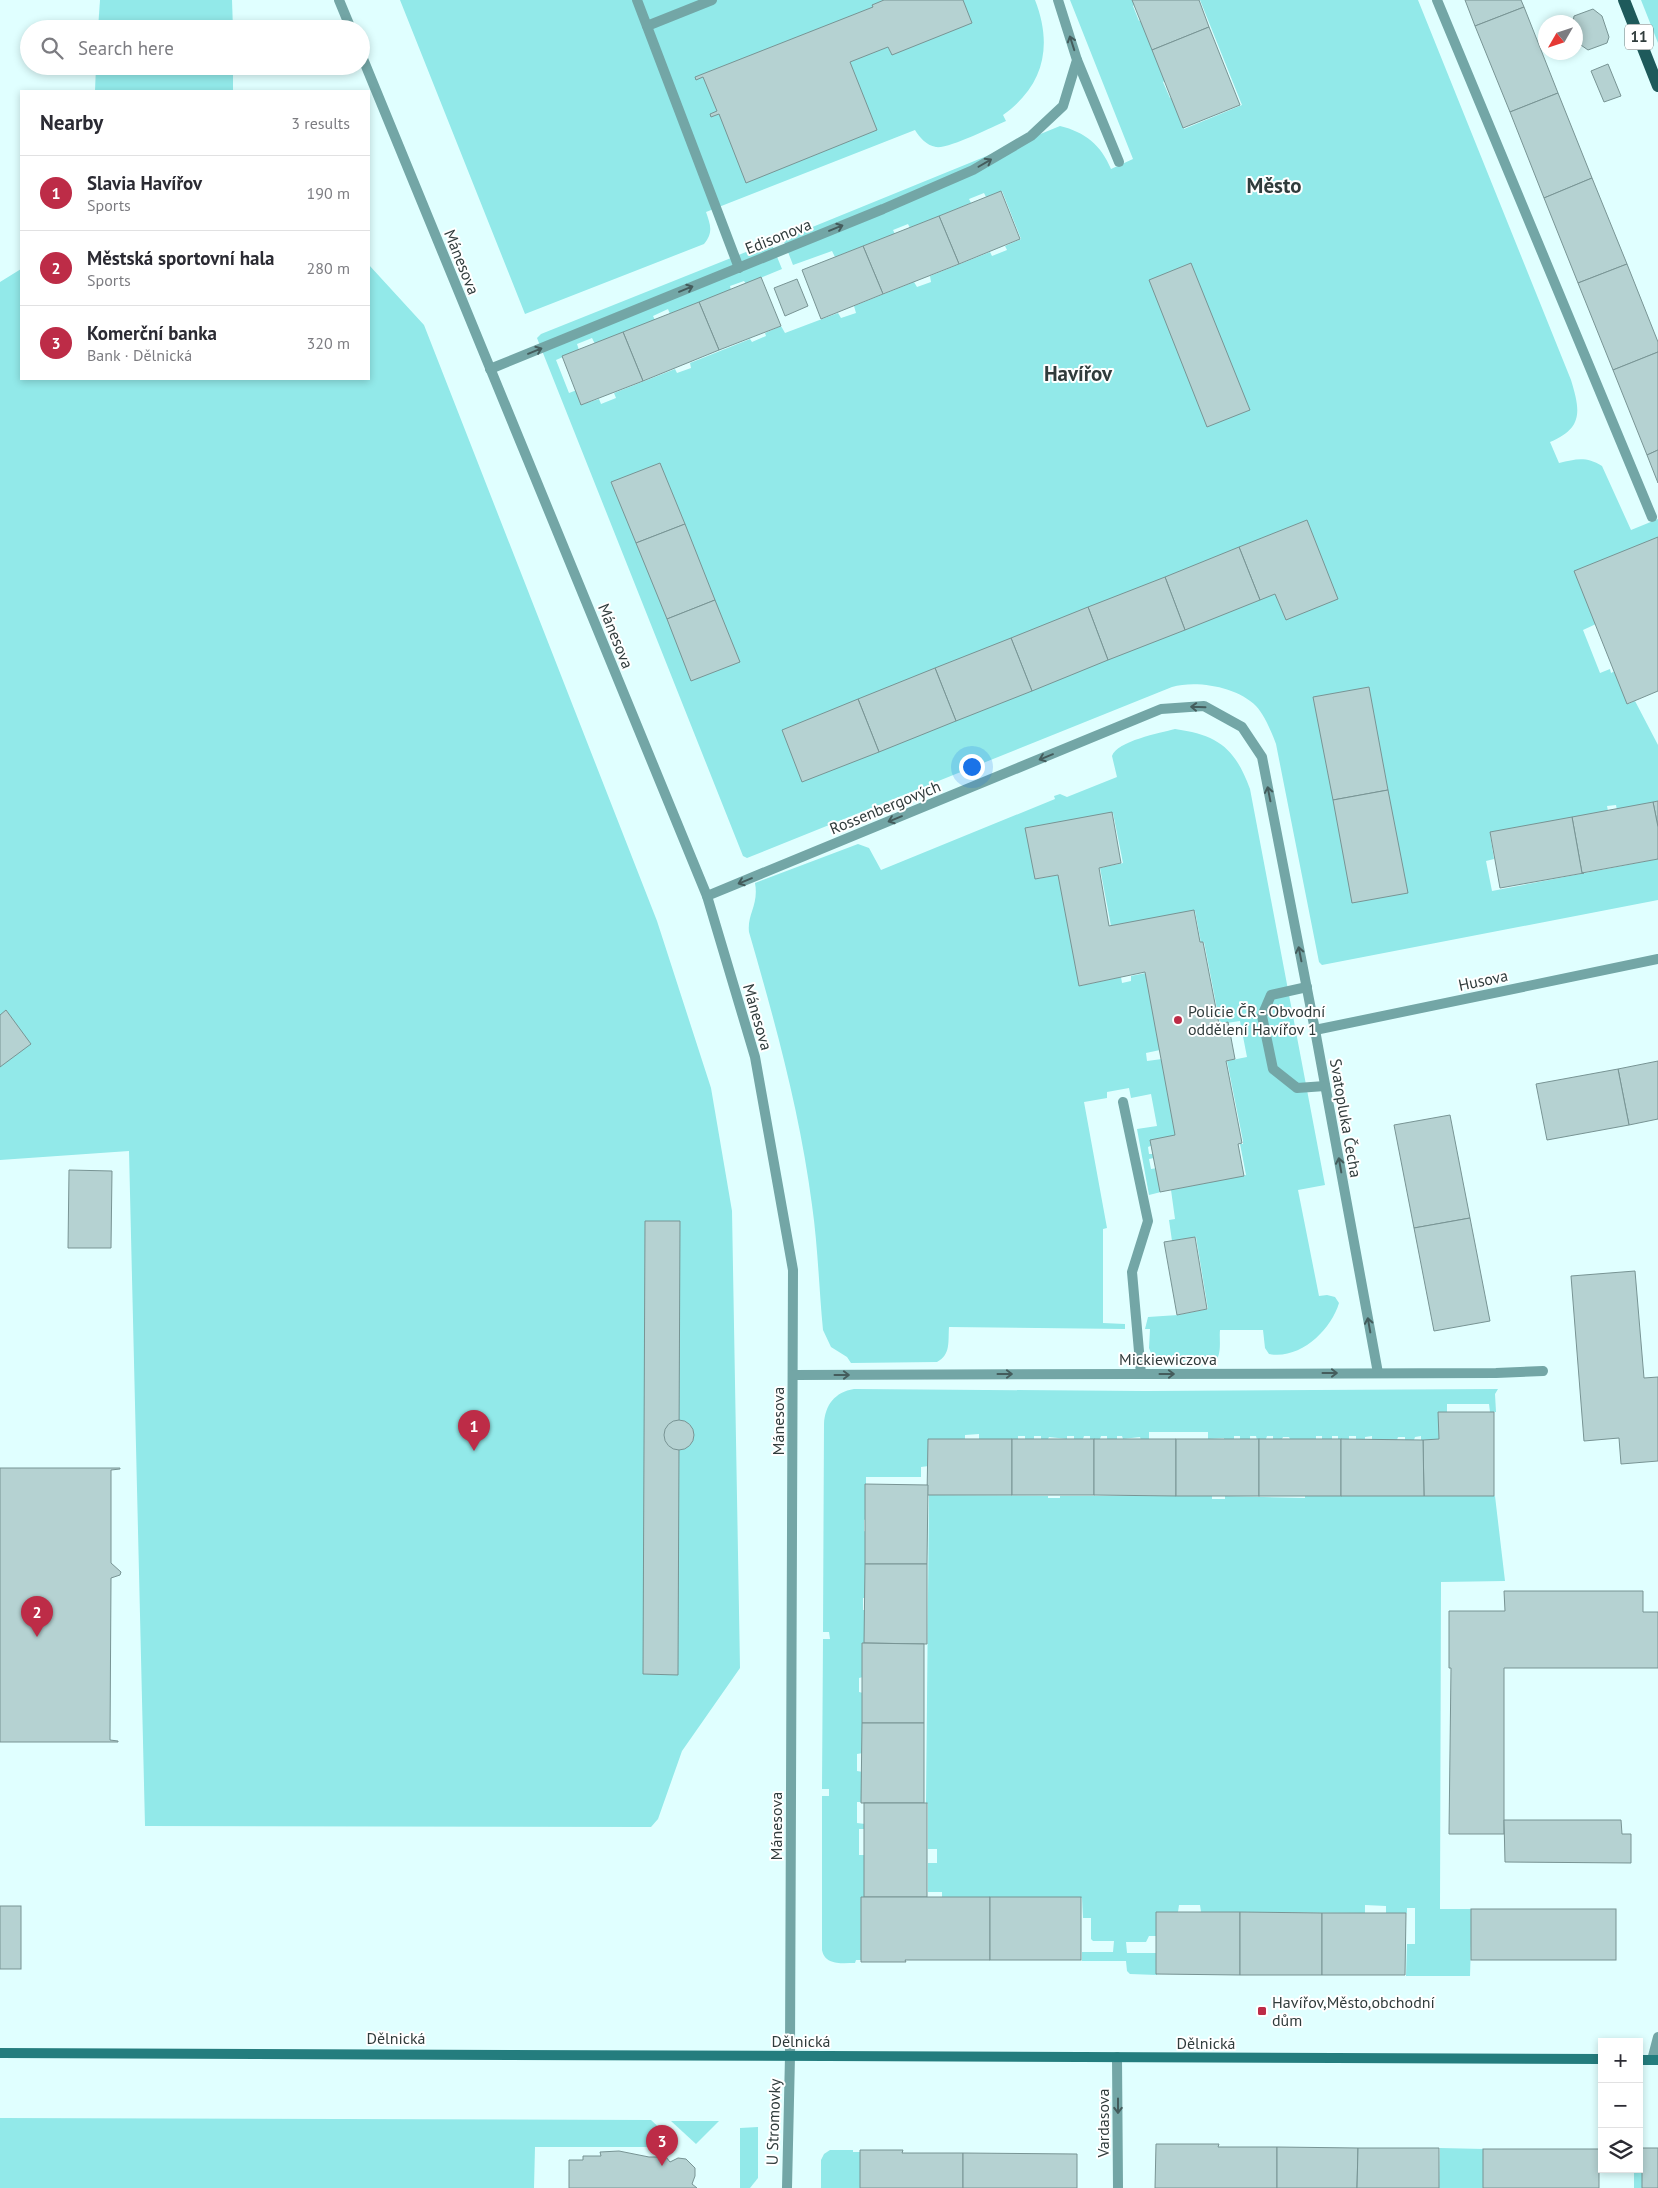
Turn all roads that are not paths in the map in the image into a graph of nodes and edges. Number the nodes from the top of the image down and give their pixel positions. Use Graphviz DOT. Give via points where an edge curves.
graph roads {
  1 [pos="339,0"];
  2 [pos="637,0"];
  3 [pos="712,0"];
  4 [pos="1058,0"];
  5 [pos="1437,0"];
  6 [pos="1624,0"];
  7 [pos="347,20"];
  8 [pos="647,26"];
  9 [pos="1078,60"];
  10 [pos="370,75"];
  11 [pos="1658,86"];
  12 [pos="1119,162"];
  13 [pos="739,268"];
  14 [pos="490,369"];
  15 [pos="1652,517"];
  16 [pos="1242,727"];
  17 [pos="707,896"];
  18 [pos="1658,959"];
  19 [pos="1307,987"];
  20 [pos="1315,1030"];
  21 [pos="1325,1086"];
  22 [pos="1123,1102"];
  23 [pos="1543,1370"];
  24 [pos="1378,1373"];
  25 [pos="1140,1374"];
  26 [pos="794,1375"];
  27 [pos="1658,2037"];
  28 [pos="0,2053"];
  29 [pos="790,2056"];
  30 [pos="1117,2057"];
  31 [pos="1598,2059"];
  32 [pos="1655,2060"];
  33 [pos="787,2188"];
  34 [pos="1118,2188"];
  1 -- 7 [label="street"];
  2 -- 8 [label="street"];
  3 -- 8 [label="street"];
  9 -- 4 [label="street, one-way"];
  5 -- 15 [label="street"];
  6 -- 11 [label="main road, 11"];
  8 -- 13 [label="street"];
  9 -- 12 [label="street"];
  13 -- 9 [label="street, Edisonova, one-way" via="973,170 1031,136 1063,106"];
  10 -- 14 [label="street, Mánesova"];
  14 -- 13 [label="street, Edisonova, one-way"];
  14 -- 17 [label="street, Mánesova"];
  16 -- 17 [label="street, Rossenbergových, one-way" via="1204,706 1162,709"];
  19 -- 16 [label="street, Svatopluka Čecha, one-way" via="1262,757"];
  17 -- 26 [label="street, Mánesova" via="755,1057 793,1270"];
  18 -- 20 [label="street, Husova"];
  19 -- 20 [label="street, Svatopluka Čecha"];
  19 -- 21 [label="street" via="1271,994 1262,1016 1273,1069 1297,1088"];
  20 -- 21 [label="street, Svatopluka Čecha"];
  24 -- 21 [label="street, Svatopluka Čecha, one-way"];
  22 -- 25 [label="street" via="1148,1221 1132,1272"];
  23 -- 24 [label="street, Mickiewiczova"];
  25 -- 24 [label="street, Mickiewiczova, one-way"];
  26 -- 25 [label="street, Mickiewiczova, one-way"];
  26 -- 29 [label="street, Mánesova"];
  27 -- 32 [label="street"];
  28 -- 29 [label="street, Dělnická"];
  29 -- 30 [label="street, Dělnická"];
  29 -- 33 [label="street, U Stromovky"];
  30 -- 31 [label="street, Dělnická"];
  30 -- 34 [label="street, Vardasova, one-way"];
}
